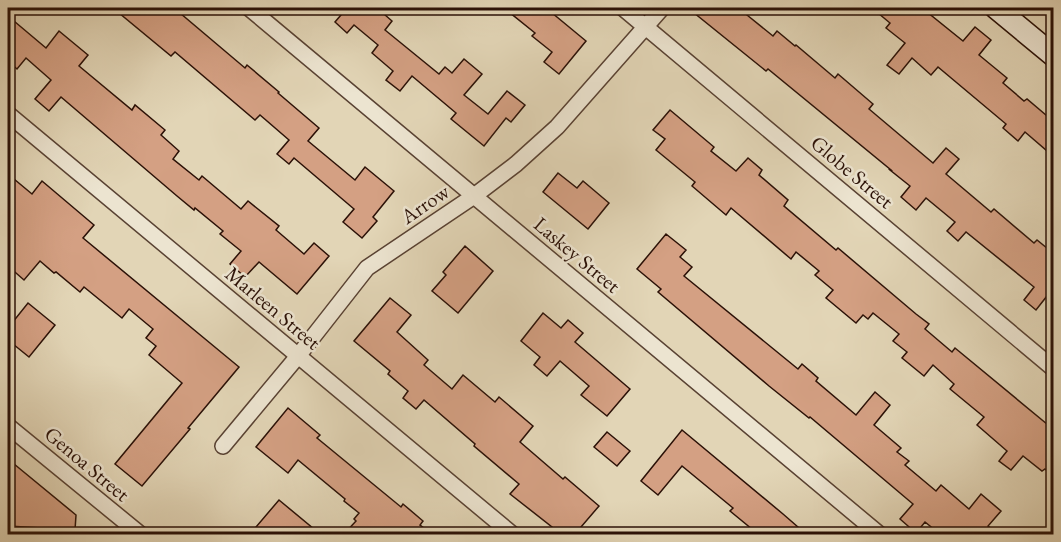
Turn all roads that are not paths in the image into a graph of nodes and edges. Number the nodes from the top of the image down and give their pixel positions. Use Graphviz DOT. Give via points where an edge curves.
graph roads {
  1 [pos="249,8"];
  2 [pos="623,8"];
  3 [pos="662,8"];
  4 [pos="996,8"];
  5 [pos="646,27"];
  6 [pos="1053,56"];
  7 [pos="8,114"];
  8 [pos="474,196"];
  9 [pos="298,356"];
  10 [pos="1053,369"];
  11 [pos="8,426"];
  12 [pos="223,446"];
  13 [pos="140,534"];
  14 [pos="512,534"];
  15 [pos="879,534"];
  1 -- 8 [label="street, Laskey Street"];
  2 -- 5 [label="street, Globe Street"];
  3 -- 5 [label="street, Arrow"];
  4 -- 6 [label="street"];
  5 -- 8 [label="street, Arrow" via="557,128"];
  5 -- 10 [label="street, Globe Street"];
  7 -- 9 [label="street, Marleen Street"];
  8 -- 9 [label="street, Arrow" via="367,268"];
  8 -- 15 [label="street, Laskey Street"];
  9 -- 12 [label="street, Arrow"];
  9 -- 14 [label="street, Marleen Street"];
  11 -- 13 [label="street, Genoa Street"];
}
